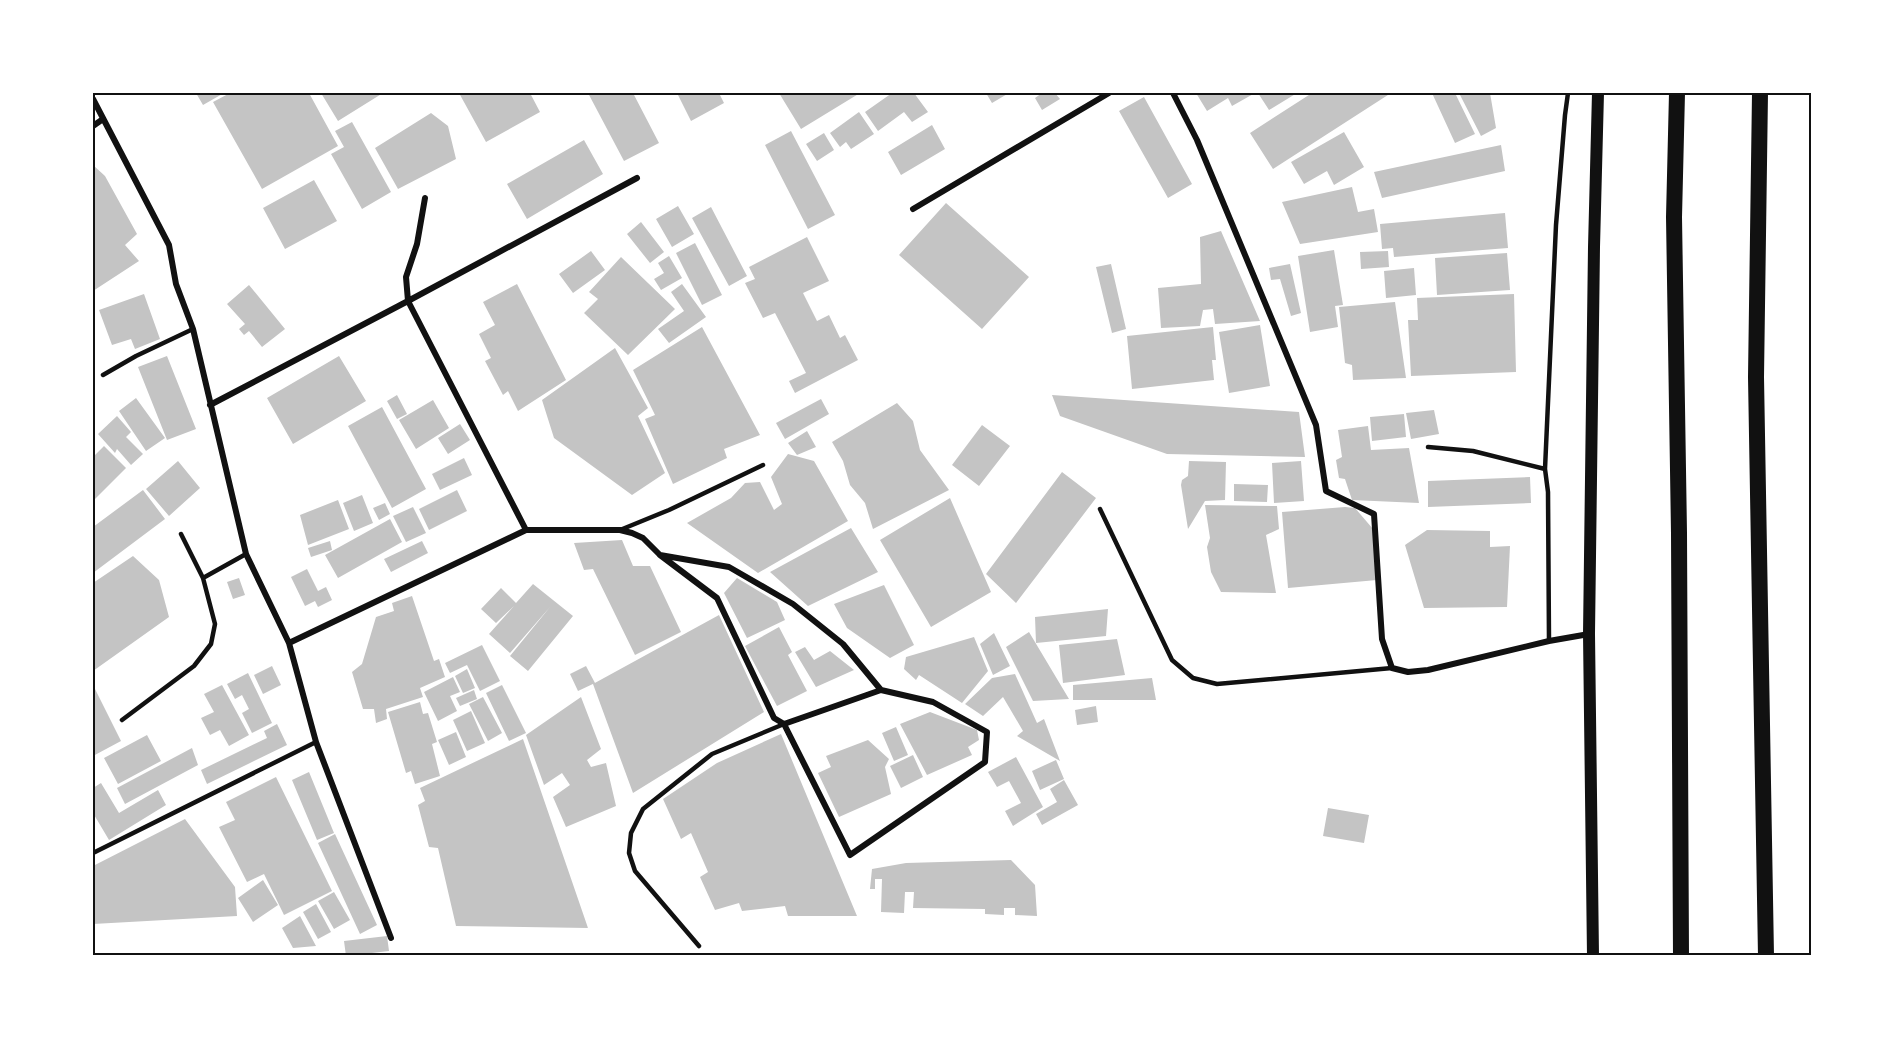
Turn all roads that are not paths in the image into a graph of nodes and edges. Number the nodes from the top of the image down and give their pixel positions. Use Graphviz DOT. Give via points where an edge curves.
graph roads {
  1 [pos="1109,93"];
  2 [pos="1173,93"];
  3 [pos="1568,93"];
  4 [pos="1598,93"];
  5 [pos="1677,93"];
  6 [pos="1760,93"];
  7 [pos="93,99"];
  8 [pos="103,119"];
  9 [pos="93,126"];
  10 [pos="637,178"];
  11 [pos="425,198"];
  12 [pos="913,209"];
  13 [pos="408,301"];
  14 [pos="193,329"];
  15 [pos="103,375"];
  16 [pos="210,405"];
  17 [pos="1428,447"];
  18 [pos="763,465"];
  19 [pos="1545,469"];
  20 [pos="1100,509"];
  21 [pos="526,530"];
  22 [pos="620,530"];
  23 [pos="182,534"];
  24 [pos="246,554"];
  25 [pos="660,555"];
  26 [pos="203,578"];
  27 [pos="1589,634"];
  28 [pos="1550,641"];
  29 [pos="289,643"];
  30 [pos="1392,668"];
  31 [pos="881,690"];
  32 [pos="122,720"];
  33 [pos="784,724"];
  34 [pos="316,742"];
  35 [pos="93,853"];
  36 [pos="391,938"];
  37 [pos="699,946"];
  38 [pos="1593,956"];
  39 [pos="1681,956"];
  40 [pos="1766,956"];
  1 -- 12 [label="street"];
  2 -- 30 [label="street" via="1197,140 1316,426 1326,491 1374,514 1382,639"];
  3 -- 19 [label="lane" via="1556,225"];
  4 -- 27 [label="main road"];
  5 -- 39 [label="highway" via="1674,218"];
  6 -- 40 [label="highway" via="1756,376"];
  7 -- 8 [label="street"];
  8 -- 9 [label="street"];
  8 -- 14 [label="street" via="169,245 176,284"];
  10 -- 13 [label="street"];
  11 -- 13 [label="street" via="406,277"];
  13 -- 16 [label="street"];
  13 -- 21 [label="street"];
  14 -- 15 [label="lane"];
  14 -- 16 [label="street"];
  16 -- 24 [label="street"];
  17 -- 19 [label="lane" via="1473,451"];
  18 -- 22 [label="lane"];
  19 -- 28 [label="lane"];
  20 -- 30 [label="lane" via="1173,660 1193,678 1217,684"];
  21 -- 22 [label="street"];
  21 -- 29 [label="street"];
  22 -- 25 [label="street" via="643,538"];
  23 -- 26 [label="lane"];
  24 -- 26 [label="lane"];
  24 -- 29 [label="street"];
  25 -- 31 [label="street" via="729,567 793,604 843,644"];
  25 -- 33 [label="street" via="717,598 774,718"];
  26 -- 32 [label="lane" via="215,624 211,644 194,666"];
  27 -- 28 [label="street"];
  27 -- 38 [label="main road"];
  28 -- 30 [label="street" via="1428,670 1408,672"];
  29 -- 34 [label="street"];
  31 -- 33 [label="street"];
  31 -- 33 [label="street" via="933,702 987,732 985,762 850,855"];
  33 -- 37 [label="lane" via="712,754 643,808 631,833 629,853 635,871"];
  34 -- 35 [label="lane"];
  34 -- 36 [label="street"];
}
